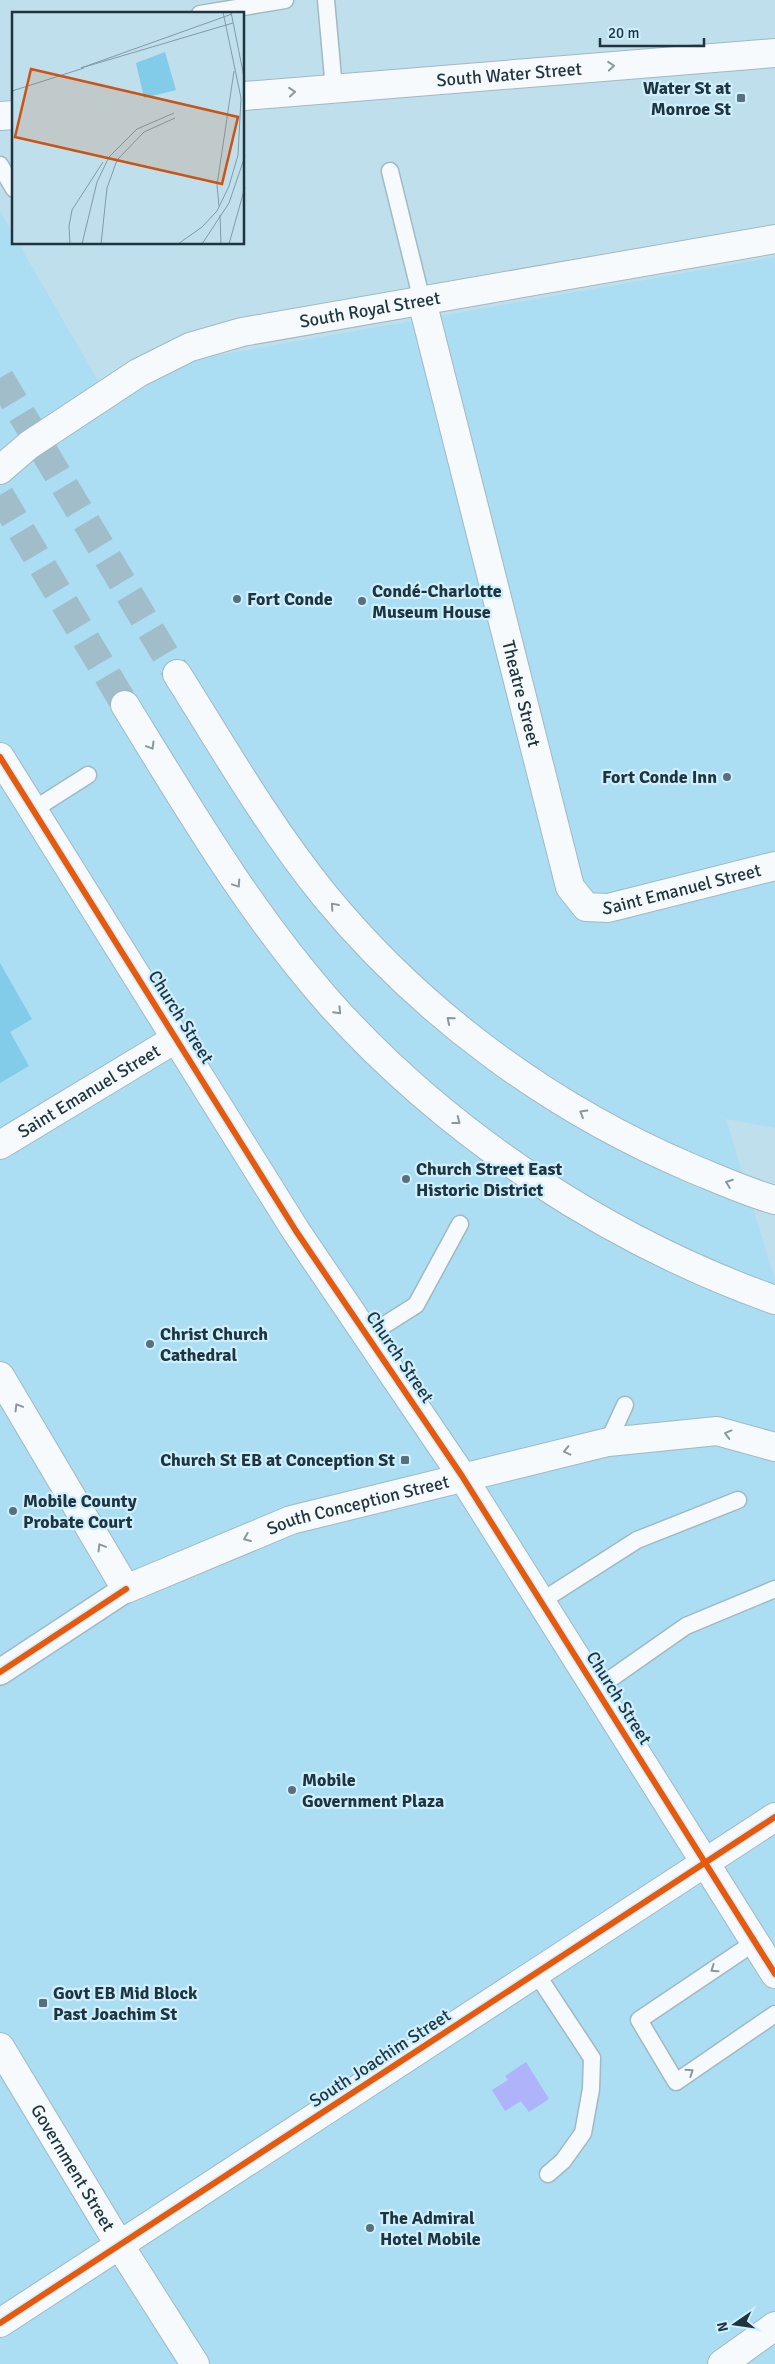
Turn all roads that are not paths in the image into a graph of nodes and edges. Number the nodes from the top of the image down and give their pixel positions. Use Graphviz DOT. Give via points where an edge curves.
graph roads {
  1 [pos="285,0"];
  2 [pos="326,0"];
  3 [pos="212,12"];
  4 [pos="775,53"];
  5 [pos="334,89"];
  6 [pos="245,96"];
  7 [pos="0,165"];
  8 [pos="390,171"];
  9 [pos="12,186"];
  10 [pos="775,239"];
  11 [pos="422,302"];
  12 [pos="0,470"];
  13 [pos="177,674"];
  14 [pos="125,704"];
  15 [pos="0,757"];
  16 [pos="88,775"];
  17 [pos="33,810"];
  18 [pos="775,866"];
  19 [pos="586,907"];
  20 [pos="177,1038"];
  21 [pos="0,1145"];
  22 [pos="775,1200"];
  23 [pos="460,1224"];
  24 [pos="694,1267"];
  25 [pos="775,1300"];
  26 [pos="775,1315"];
  27 [pos="367,1336"];
  28 [pos="0,1376"];
  29 [pos="625,1405"];
  30 [pos="608,1442"];
  31 [pos="775,1447"];
  32 [pos="462,1476"];
  33 [pos="738,1500"];
  34 [pos="126,1588"];
  35 [pos="775,1589"];
  36 [pos="540,1602"];
  37 [pos="0,1672"];
  38 [pos="596,1689"];
  39 [pos="775,1817"];
  40 [pos="705,1862"];
  41 [pos="755,1942"];
  42 [pos="536,1973"];
  43 [pos="775,1974"];
  44 [pos="775,2014"];
  45 [pos="0,2047"];
  46 [pos="548,2174"];
  47 [pos="120,2246"];
  48 [pos="0,2323"];
  49 [pos="775,2326"];
  50 [pos="195,2364"];
  51 [pos="722,2364"];
  1 -- 3 [label="lane"];
  2 -- 5 [label="lane"];
  5 -- 4 [label="main road, South Water Street, one-way"];
  6 -- 5 [label="main road, South Water Street, one-way"];
  7 -- 9 [label="lane"];
  8 -- 11 [label="lane"];
  10 -- 11 [label="main road, South Royal Street"];
  11 -- 12 [label="main road, South Royal Street" via="242,332 190,346 138,373 93,402 29,445"];
  11 -- 19 [label="main road, Theatre Street" via="570,887"];
  22 -- 13 [label="main road, one-way" via="658,1154 596,1121 497,1058 402,979 359,934 300,863"];
  14 -- 24 [label="main road, one-way" via="249,901 334,1007 387,1061 442,1110 533,1177 627,1234"];
  15 -- 17 [label="main road, Church Street"];
  16 -- 17 [label="lane"];
  17 -- 20 [label="main road, Church Street"];
  18 -- 19 [label="main road, Saint Emanuel Street" via="608,908"];
  20 -- 21 [label="main road, Saint Emanuel Street"];
  20 -- 27 [label="main road, Church Street" via="296,1230"];
  23 -- 27 [label="lane" via="416,1306"];
  24 -- 25 [label="main road"];
  24 -- 26 [label="main road"];
  27 -- 32 [label="main road, Church Street"];
  34 -- 28 [label="main road, one-way"];
  29 -- 30 [label="lane"];
  31 -- 30 [label="main road, South Conception Street, one-way" via="717,1431"];
  30 -- 32 [label="main road, South Conception Street, one-way"];
  32 -- 34 [label="main road, South Conception Street, one-way" via="290,1520"];
  32 -- 36 [label="main road, Church Street"];
  33 -- 36 [label="lane" via="637,1540"];
  34 -- 37 [label="street, South Conception Street"];
  35 -- 38 [label="lane" via="686,1626"];
  36 -- 38 [label="main road, Church Street"];
  38 -- 40 [label="main road, Church Street"];
  39 -- 40 [label="main road, South Joachim Street"];
  40 -- 41 [label="main road, Church Street"];
  40 -- 42 [label="main road, South Joachim Street"];
  41 -- 43 [label="main road, Church Street"];
  41 -- 44 [label="lane, one-way" via="639,2020 676,2082"];
  42 -- 46 [label="lane" via="592,2058 591,2089 583,2133 563,2161"];
  42 -- 47 [label="main road, South Joachim Street"];
  45 -- 47 [label="main road, Government Street"];
  47 -- 48 [label="main road, South Joachim Street"];
  47 -- 50 [label="main road, Government Street"];
  49 -- 51 [label="main road"];
}
